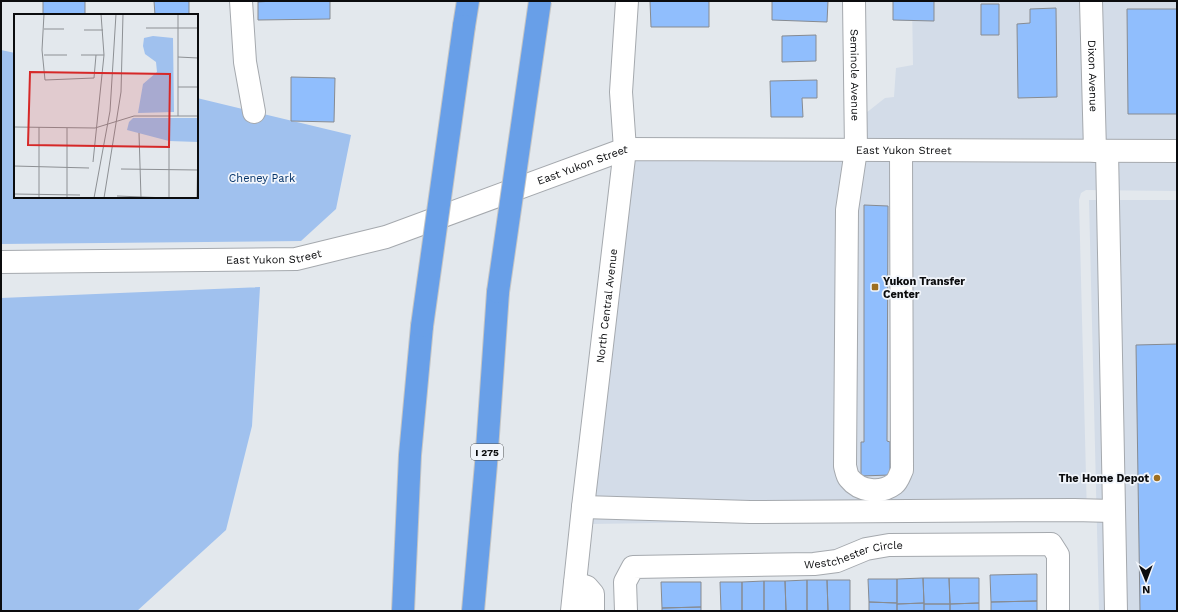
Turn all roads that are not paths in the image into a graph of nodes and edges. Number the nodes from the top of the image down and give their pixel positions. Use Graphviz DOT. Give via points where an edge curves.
graph roads {
  1 [pos="241,1"];
  2 [pos="468,1"];
  3 [pos="540,1"];
  4 [pos="627,1"];
  5 [pos="854,1"];
  6 [pos="1091,1"];
  7 [pos="254,112"];
  8 [pos="625,149"];
  9 [pos="856,150"];
  10 [pos="901,150"];
  11 [pos="1101,151"];
  12 [pos="1177,151"];
  13 [pos="1,262"];
  14 [pos="583,507"];
  15 [pos="1113,511"];
  16 [pos="575,583"];
  17 [pos="403,611"];
  18 [pos="473,611"];
  19 [pos="572,611"];
  20 [pos="593,611"];
  21 [pos="626,611"];
  22 [pos="1058,611"];
  23 [pos="1116,611"];
  1 -- 7 [label="street" via="245,62"];
  2 -- 17 [label="highway, bridge" via="422,326 410,455"];
  3 -- 18 [label="highway, I 275, bridge" via="498,292"];
  4 -- 8 [label="street, North Central Avenue" via="621,92"];
  5 -- 9 [label="street, Seminole Avenue"];
  6 -- 11 [label="street, Dixon Avenue"];
  8 -- 9 [label="street, East Yukon Street"];
  8 -- 13 [label="street, East Yukon Street" via="386,237 296,259"];
  8 -- 14 [label="street, North Central Avenue"];
  9 -- 10 [label="street, East Yukon Street"];
  9 -- 10 [label="street, Seminole Avenue" via="847,210 845,466 848,478 860,487 871,490 885,489 896,483 902,470"];
  10 -- 11 [label="street, East Yukon Street"];
  11 -- 12 [label="street, East Yukon Street"];
  11 -- 15 [label="street, Dixon Avenue"];
  14 -- 15 [label="street" via="750,512"];
  14 -- 16 [label="street, North Central Avenue"];
  15 -- 23 [label="street, Dixon Avenue"];
  16 -- 19 [label="street, North Central Avenue"];
  16 -- 20 [label="street" via="586,587 593,594"];
  21 -- 22 [label="street, Westchester Circle" via="625,582 633,567 814,564 837,561 866,549 889,545 1052,544 1058,555"];
}
